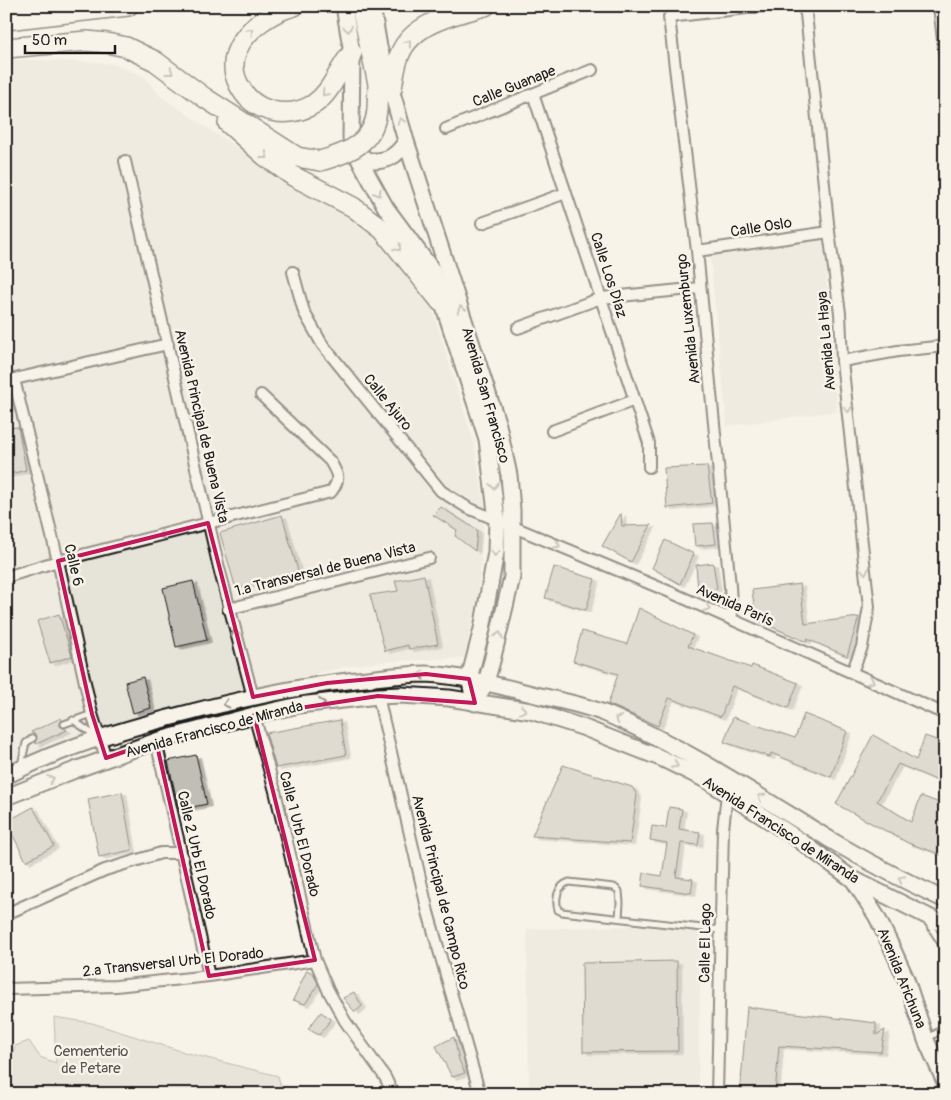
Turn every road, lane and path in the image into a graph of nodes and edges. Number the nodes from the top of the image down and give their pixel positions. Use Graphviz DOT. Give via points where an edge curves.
graph roads {
  1 [pos="128,6"];
  2 [pos="294,6"];
  3 [pos="344,6"];
  4 [pos="361,6"];
  5 [pos="372,6"];
  6 [pos="485,6"];
  7 [pos="764,6"];
  8 [pos="802,6"];
  9 [pos="939,6"];
  10 [pos="6,20"];
  11 [pos="6,48"];
  12 [pos="352,53"];
  13 [pos="945,58"];
  14 [pos="592,70"];
  15 [pos="392,88"];
  16 [pos="533,94"];
  17 [pos="205,98"];
  18 [pos="446,129"];
  19 [pos="406,141"];
  20 [pos="354,150"];
  21 [pos="125,161"];
  22 [pos="566,193"];
  23 [pos="482,223"];
  24 [pos="829,232"];
  25 [pos="697,252"];
  26 [pos="293,272"];
  27 [pos="700,288"];
  28 [pos="601,298"];
  29 [pos="441,302"];
  30 [pos="518,328"];
  31 [pos="168,344"];
  32 [pos="945,346"];
  33 [pos="842,361"];
  34 [pos="10,380"];
  35 [pos="261,395"];
  36 [pos="635,400"];
  37 [pos="552,431"];
  38 [pos="649,467"];
  39 [pos="497,520"];
  40 [pos="208,523"];
  41 [pos="512,526"];
  42 [pos="430,558"];
  43 [pos="58,561"];
  44 [pos="6,577"];
  45 [pos="228,609"];
  46 [pos="732,619"];
  47 [pos="852,672"];
  48 [pos="469,679"];
  49 [pos="486,682"];
  50 [pos="378,696"];
  51 [pos="252,697"];
  52 [pos="475,703"];
  53 [pos="92,714"];
  54 [pos="945,714"];
  55 [pos="254,715"];
  56 [pos="73,720"];
  57 [pos="64,724"];
  58 [pos="33,738"];
  59 [pos="99,738"];
  60 [pos="156,741"];
  61 [pos="106,758"];
  62 [pos="20,769"];
  63 [pos="6,776"];
  64 [pos="727,794"];
  65 [pos="6,797"];
  66 [pos="181,853"];
  67 [pos="852,878"];
  68 [pos="945,900"];
  69 [pos="6,914"];
  70 [pos="923,914"];
  71 [pos="619,918"];
  72 [pos="945,925"];
  73 [pos="721,930"];
  74 [pos="945,950"];
  75 [pos="315,960"];
  76 [pos="209,976"];
  77 [pos="6,986"];
  78 [pos="945,1027"];
  79 [pos="926,1040"];
  80 [pos="945,1082"];
  81 [pos="393,1094"];
  82 [pos="480,1094"];
  83 [pos="717,1094"];
  1 -- 10 [label="highway"];
  12 -- 2 [label="highway, one-way" via="329,90 315,103 288,113 258,107 238,85 235,61 239,48 255,26 272,14"];
  3 -- 12 [label="main road, Avenida San Francisco, one-way"];
  4 -- 17 [label="highway, bridge" via="378,84 378,110 376,124 369,136 350,150 320,161 297,157"];
  5 -- 15 [label="main road, Avenida San Francisco" via="379,47"];
  15 -- 6 [label="highway, one-way" via="400,53 415,34 433,22"];
  7 -- 25 [label="street, Avenida Luxemburgo" via="669,17"];
  8 -- 24 [label="street, Avenida La Haya" via="806,14"];
  9 -- 13 [label="street"];
  11 -- 17 [label="highway, one-way" via="87,42 126,47 155,61"];
  12 -- 20 [label="main road, Avenida San Francisco"];
  14 -- 16 [label="street, Calle Guanape"];
  19 -- 15 [label="main road, Avenida San Francisco, one-way"];
  16 -- 18 [label="street, Calle Guanape"];
  16 -- 22 [label="street, Calle Los Díaz"];
  17 -- 29 [label="highway, one-way" via="265,156 293,176 353,207 382,230"];
  19 -- 20 [label="main road" via="395,156 378,162 368,161"];
  41 -- 19 [label="main road, Avenida San Francisco, one-way" via="509,475 498,425"];
  20 -- 29 [label="main road, Avenida San Francisco, one-way" via="386,208 432,270"];
  21 -- 31 [label="street, Avenida Principal de Buena Vista"];
  22 -- 23 [label="street"];
  22 -- 28 [label="street, Calle Los Díaz"];
  24 -- 25 [label="street, Calle Oslo"];
  24 -- 33 [label="street, Avenida La Haya" via="840,313"];
  25 -- 27 [label="street, Avenida Luxemburgo"];
  26 -- 39 [label="street, Calle Ajuro" via="304,312 322,344 441,491 468,508"];
  27 -- 28 [label="street"];
  27 -- 46 [label="street, Avenida Luxemburgo"];
  28 -- 30 [label="street"];
  28 -- 36 [label="street, Calle Los Díaz"];
  29 -- 39 [label="main road, Avenida San Francisco, one-way" via="487,439"];
  31 -- 34 [label="street"];
  31 -- 40 [label="street, Avenida Principal de Buena Vista"];
  32 -- 33 [label="street"];
  33 -- 47 [label="street, Avenida La Haya, one-way" via="869,607 862,647"];
  34 -- 43 [label="street, Calle 6"];
  35 -- 40 [label="street" via="330,461 338,475 338,483 331,492"];
  36 -- 37 [label="street"];
  36 -- 38 [label="street, Calle Los Díaz" via="649,443"];
  39 -- 41 [label="street, Calle Ajuro"];
  39 -- 48 [label="main road, Avenida San Francisco, one-way" via="491,585"];
  40 -- 43 [label="street, one-way"];
  40 -- 45 [label="street, Avenida Principal de Buena Vista"];
  41 -- 46 [label="street, Avenida París, one-way"];
  49 -- 41 [label="main road, Avenida San Francisco, one-way" via="512,577"];
  42 -- 45 [label="street, 1.ª Transversal de Buena Vista"];
  43 -- 44 [label="street"];
  43 -- 53 [label="street, Calle 6"];
  51 -- 45 [label="street, Avenida Principal de Buena Vista, one-way"];
  46 -- 47 [label="street, Avenida París"];
  47 -- 54 [label="street, Avenida París, one-way"];
  48 -- 49 [label="main road, Avenida Francisco de Miranda"];
  48 -- 51 [label="main road, Avenida Francisco de Miranda, one-way" via="426,674 399,676 327,683"];
  48 -- 52 [label="main road"];
  49 -- 52 [label="main road, Avenida San Francisco"];
  68 -- 49 [label="main road, Avenida Francisco de Miranda, one-way" via="874,864 714,768 636,728 578,705"];
  50 -- 52 [label="main road, Avenida Francisco de Miranda" via="449,698"];
  55 -- 50 [label="main road, Avenida Francisco de Miranda, one-way" via="299,705"];
  50 -- 82 [label="street, Avenida Principal de Campo Rico" via="428,912"];
  51 -- 59 [label="main road, Avenida Francisco de Miranda, one-way"];
  52 -- 64 [label="main road, Avenida Francisco de Miranda, one-way" via="531,711 582,727 663,759"];
  53 -- 56 [label="lane"];
  53 -- 59 [label="street, Calle 6"];
  55 -- 60 [label="main road, Avenida Francisco de Miranda"];
  55 -- 75 [label="street, Calle 1 Urb El Dorado"];
  56 -- 57 [label="lane"];
  56 -- 59 [label="lane"];
  58 -- 62 [label="lane" via="26,742"];
  59 -- 61 [label="street, Calle 6"];
  59 -- 62 [label="main road, Avenida Francisco de Miranda"];
  60 -- 61 [label="main road, Avenida Francisco de Miranda"];
  60 -- 66 [label="street, Calle 2 Urb El Dorado"];
  65 -- 61 [label="main road, Avenida Francisco de Miranda, one-way"];
  62 -- 63 [label="main road, Avenida Francisco de Miranda"];
  64 -- 67 [label="main road, Avenida Francisco de Miranda"];
  64 -- 73 [label="street, Calle El Lago"];
  66 -- 69 [label="street" via="161,853 104,870"];
  66 -- 76 [label="street, Calle 2 Urb El Dorado"];
  67 -- 70 [label="main road, Avenida Francisco de Miranda"];
  67 -- 79 [label="main road, Avenida Arichuna" via="893,950"];
  70 -- 72 [label="main road, Avenida Francisco de Miranda"];
  70 -- 74 [label="lane"];
  71 -- 71 [label="lane" via="558,910 556,904 562,884 614,887 619,891"];
  71 -- 73 [label="lane"];
  73 -- 83 [label="street, Calle El Lago"];
  75 -- 76 [label="street, 2.ª Transversal Urb El Dorado"];
  75 -- 81 [label="street, Calle 1 Urb El Dorado" via="345,1021"];
  76 -- 77 [label="street, 2.ª Transversal Urb El Dorado" via="116,986 7,990"];
  78 -- 79 [label="lane"];
  79 -- 80 [label="main road, Avenida Arichuna"];
}
